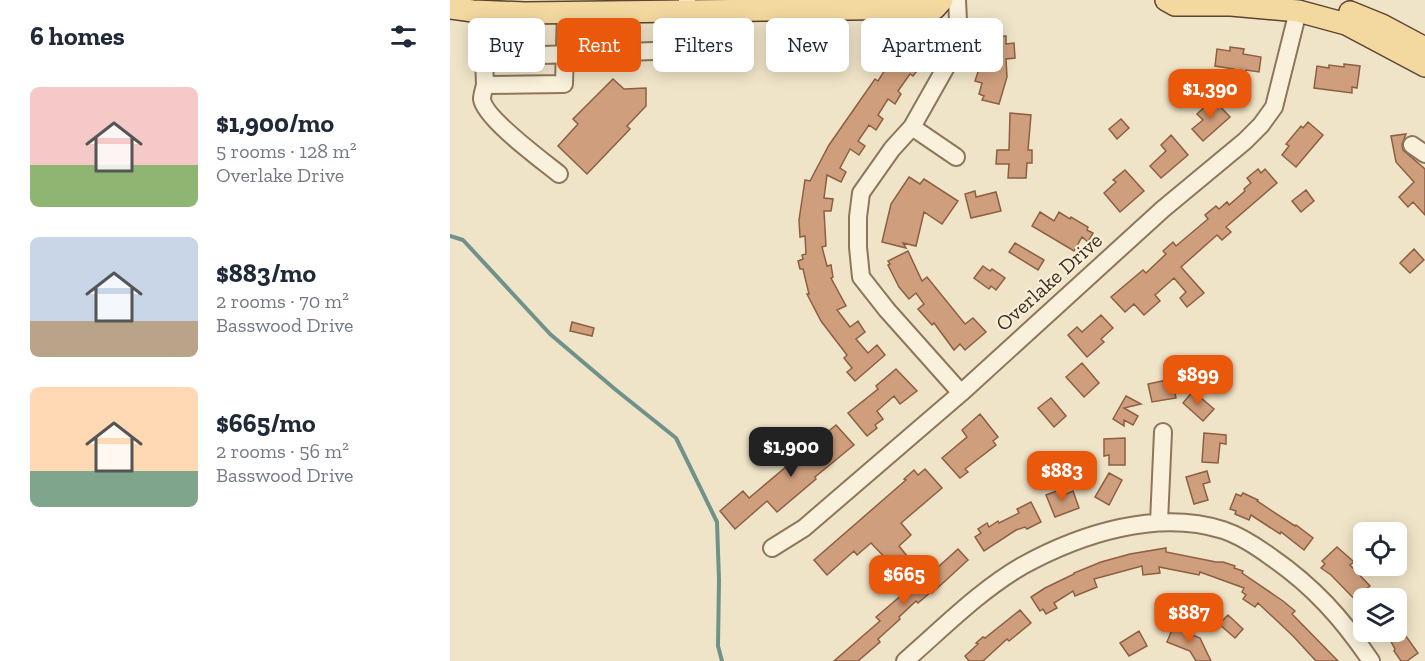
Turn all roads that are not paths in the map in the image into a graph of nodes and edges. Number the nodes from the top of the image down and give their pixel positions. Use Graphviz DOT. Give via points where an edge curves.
graph roads {
  1 [pos="942,0"];
  2 [pos="957,0"];
  3 [pos="1166,0"];
  4 [pos="687,6"];
  5 [pos="1303,6"];
  6 [pos="450,8"];
  7 [pos="566,11"];
  8 [pos="566,18"];
  9 [pos="1425,48"];
  10 [pos="641,52"];
  11 [pos="557,55"];
  12 [pos="1425,66"];
  13 [pos="564,72"];
  14 [pos="485,85"];
  15 [pos="912,128"];
  16 [pos="956,158"];
  17 [pos="559,174"];
  18 [pos="962,393"];
  19 [pos="1162,432"];
  20 [pos="1159,522"];
  21 [pos="772,548"];
  22 [pos="905,661"];
  23 [pos="1371,661"];
  1 -- 4 [label="main road" via="934,8"];
  2 -- 15 [label="street" via="959,41"];
  3 -- 5 [label="main road" via="1175,5"];
  4 -- 7 [label="main road"];
  4 -- 10 [label="street" via="687,45 681,50"];
  5 -- 9 [label="main road" via="1347,11"];
  5 -- 12 [label="main road"];
  5 -- 18 [label="street, Overlake Drive" via="1274,107 1261,125"];
  6 -- 7 [label="main road" via="525,13"];
  7 -- 8 [label="street"];
  11 -- 14 [label="street" via="484,57"];
  13 -- 14 [label="street" via="564,84"];
  14 -- 17 [label="street" via="482,99 487,111"];
  15 -- 16 [label="street"];
  15 -- 18 [label="street" via="861,193 861,277"];
  18 -- 21 [label="street, Overlake Drive" via="804,528"];
  19 -- 20 [label="street"];
  20 -- 22 [label="street" via="1089,537 1021,567 976,598"];
  20 -- 23 [label="street" via="1197,524 1248,541 1315,591"];
}
